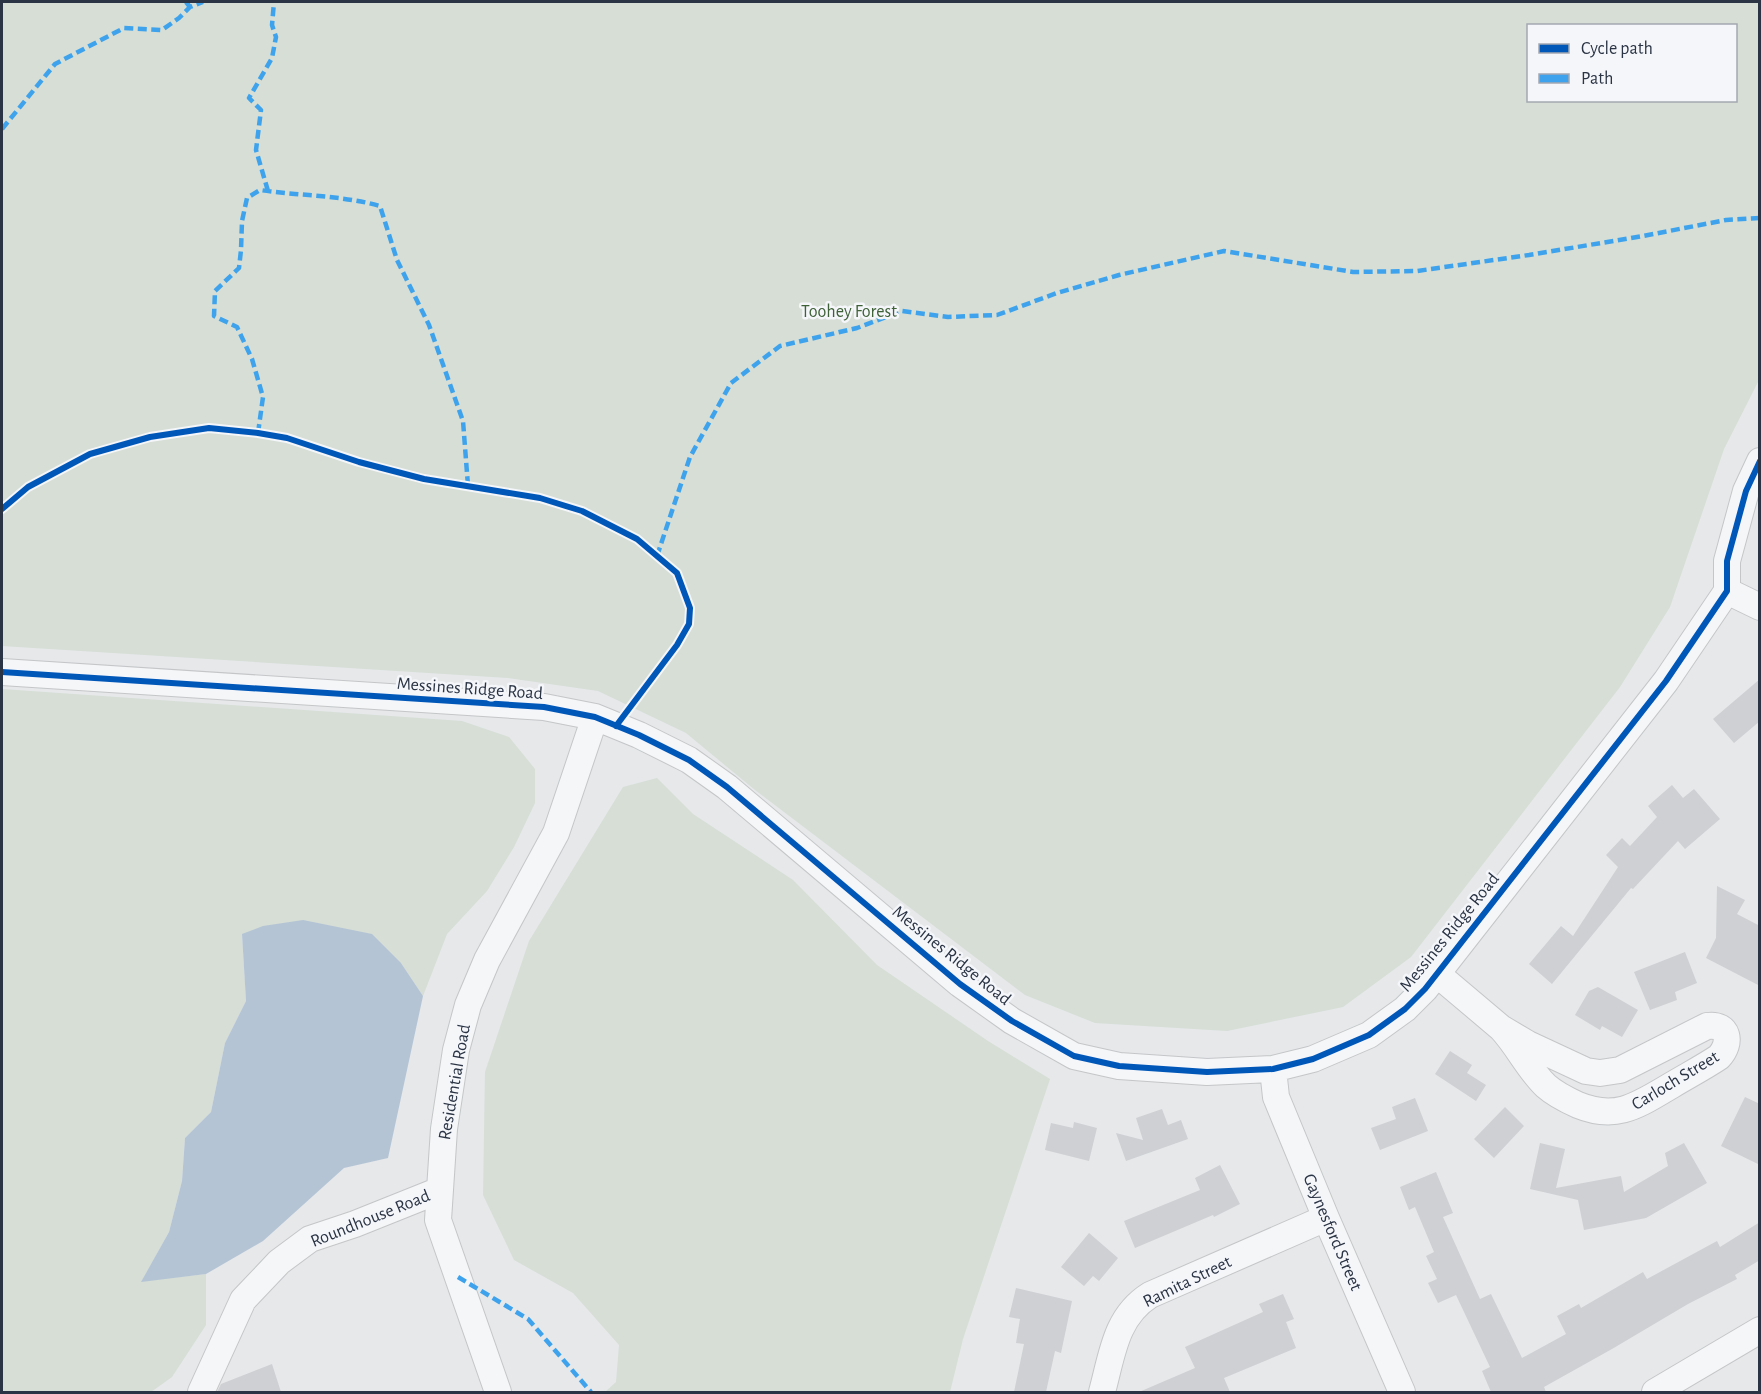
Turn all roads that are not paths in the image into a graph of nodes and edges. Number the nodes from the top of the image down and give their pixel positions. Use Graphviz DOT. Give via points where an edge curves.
graph roads {
  1 [pos="1760,460"];
  2 [pos="1727,591"];
  3 [pos="1760,607"];
  4 [pos="2,672"];
  5 [pos="595,717"];
  6 [pos="1437,974"];
  7 [pos="1501,1028"];
  8 [pos="1273,1069"];
  9 [pos="440,1190"];
  10 [pos="1326,1218"];
  11 [pos="1760,1330"];
  12 [pos="201,1392"];
  13 [pos="498,1392"];
  14 [pos="1102,1392"];
  15 [pos="1402,1392"];
  16 [pos="1655,1392"];
  1 -- 2 [label="street" via="1746,491 1727,561"];
  2 -- 3 [label="street"];
  2 -- 6 [label="street, Messines Ridge Road" via="1666,681"];
  4 -- 5 [label="street, Messines Ridge Road" via="544,707"];
  5 -- 8 [label="street, Messines Ridge Road" via="689,760 727,787 960,984 1074,1056 1119,1066 1207,1072"];
  5 -- 9 [label="street, Residential Road" via="556,833 487,960 468,1005 454,1061"];
  6 -- 7 [label="street, Carloch Street"];
  6 -- 8 [label="street, Messines Ridge Road" via="1405,1009 1369,1035 1313,1059"];
  7 -- 7 [label="street, Carloch Street" via="1554,1058 1593,1073 1620,1070 1707,1026 1723,1030 1727,1044 1719,1057 1640,1104 1609,1112 1574,1103 1547,1087"];
  8 -- 10 [label="street, Gaynesford Street" via="1276,1097"];
  9 -- 12 [label="street, Roundhouse Road" via="310,1239 279,1262 243,1300"];
  9 -- 13 [label="street, Residential Road" via="438,1220"];
  10 -- 14 [label="street, Ramita Street" via="1138,1303 1119,1328"];
  10 -- 15 [label="street, Gaynesford Street"];
  11 -- 16 [label="street"];
}
